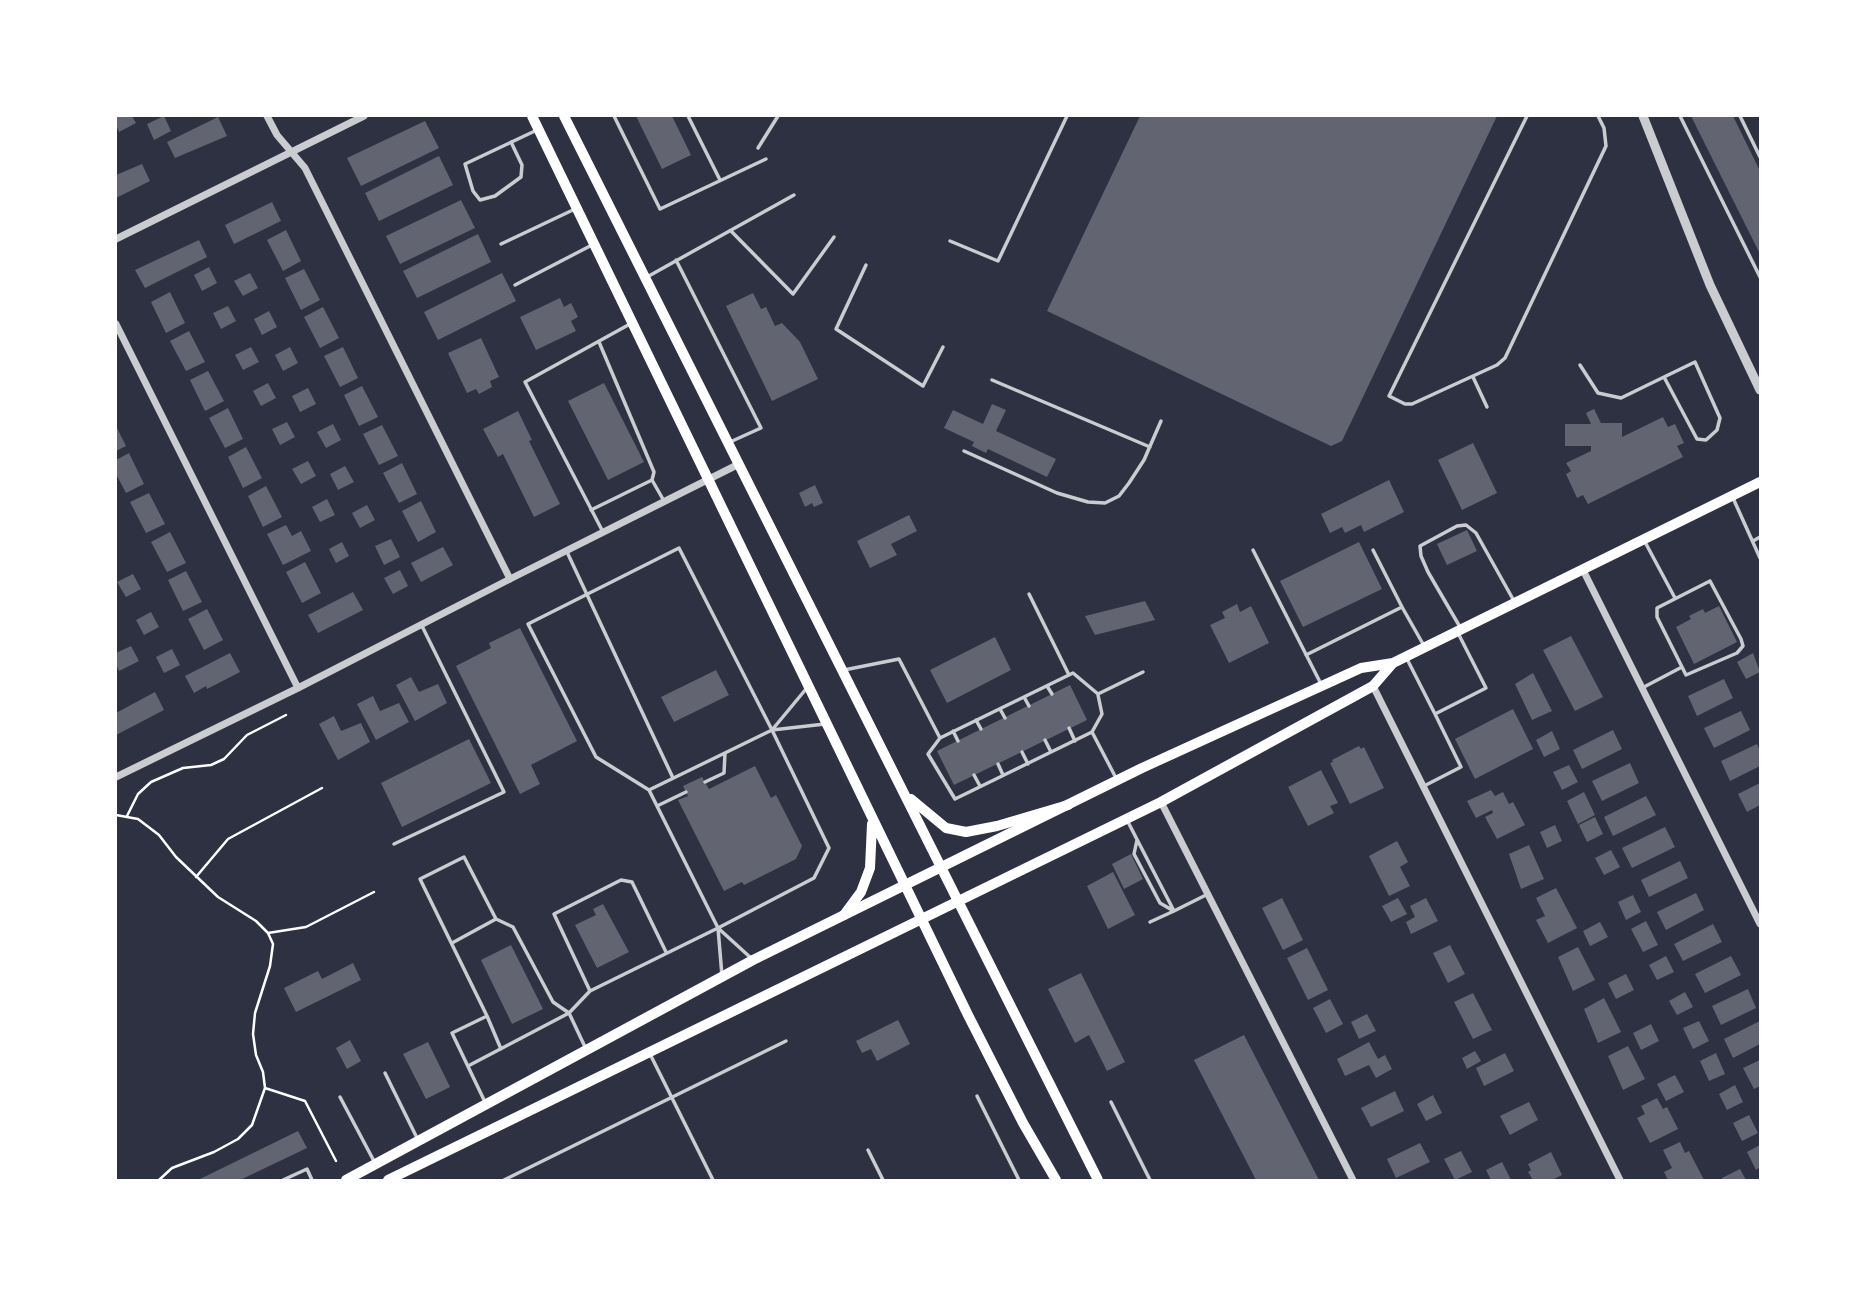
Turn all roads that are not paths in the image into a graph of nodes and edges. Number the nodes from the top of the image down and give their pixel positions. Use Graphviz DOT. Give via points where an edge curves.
graph roads {
  1 [pos="267,116"];
  2 [pos="364,116"];
  3 [pos="532,116"];
  4 [pos="564,116"];
  5 [pos="614,116"];
  6 [pos="688,116"];
  7 [pos="778,116"];
  8 [pos="1067,116"];
  9 [pos="1527,116"];
  10 [pos="1598,116"];
  11 [pos="1643,116"];
  12 [pos="1680,116"];
  13 [pos="1740,116"];
  14 [pos="538,129"];
  15 [pos="511,142"];
  16 [pos="758,148"];
  17 [pos="292,152"];
  18 [pos="1760,157"];
  19 [pos="766,159"];
  20 [pos="720,180"];
  21 [pos="794,195"];
  22 [pos="576,208"];
  23 [pos="730,231"];
  24 [pos="834,237"];
  25 [pos="116,239"];
  26 [pos="950,241"];
  27 [pos="501,244"];
  28 [pos="594,244"];
  29 [pos="676,260"];
  30 [pos="866,265"];
  31 [pos="1760,277"];
  32 [pos="645,278"];
  33 [pos="515,285"];
  34 [pos="632,323"];
  35 [pos="116,324"];
  36 [pos="599,342"];
  37 [pos="943,347"];
  38 [pos="1580,365"];
  39 [pos="1473,376"];
  40 [pos="1664,377"];
  41 [pos="992,380"];
  42 [pos="1760,388"];
  43 [pos="1487,407"];
  44 [pos="1161,421"];
  45 [pos="728,443"];
  46 [pos="1150,447"];
  47 [pos="964,451"];
  48 [pos="739,464"];
  49 [pos="652,480"];
  50 [pos="707,480"];
  51 [pos="1760,482"];
  52 [pos="1732,497"];
  53 [pos="664,501"];
  54 [pos="591,510"];
  55 [pos="603,532"];
  56 [pos="1760,537"];
  57 [pos="1644,540"];
  58 [pos="1753,541"];
  59 [pos="1253,550"];
  60 [pos="1373,550"];
  61 [pos="566,551"];
  62 [pos="1760,558"];
  63 [pos="1583,570"];
  64 [pos="510,579"];
  65 [pos="586,594"];
  66 [pos="1029,594"];
  67 [pos="1675,598"];
  68 [pos="1515,603"];
  69 [pos="1402,607"];
  70 [pos="421,624"];
  71 [pos="1459,631"];
  72 [pos="1425,648"];
  73 [pos="1306,655"];
  74 [pos="1406,657"];
  75 [pos="1393,663"];
  76 [pos="1682,667"];
  77 [pos="842,671"];
  78 [pos="1143,672"];
  79 [pos="1069,675"];
  80 [pos="1047,686"];
  81 [pos="1322,686"];
  82 [pos="1373,686"];
  83 [pos="298,688"];
  84 [pos="808,688"];
  85 [pos="1643,688"];
  86 [pos="1052,694"];
  87 [pos="1098,694"];
  88 [pos="1024,697"];
  89 [pos="1029,706"];
  90 [pos="1000,709"];
  91 [pos="1434,714"];
  92 [pos="1004,718"];
  93 [pos="976,720"];
  94 [pos="825,724"];
  95 [pos="1069,728"];
  96 [pos="981,729"];
  97 [pos="772,730"];
  98 [pos="953,731"];
  99 [pos="1093,732"];
  100 [pos="940,738"];
  101 [pos="1045,740"];
  102 [pos="958,741"];
  103 [pos="1075,741"];
  104 [pos="725,752"];
  105 [pos="1022,752"];
  106 [pos="1051,752"];
  107 [pos="998,764"];
  108 [pos="1028,764"];
  109 [pos="974,775"];
  110 [pos="1003,776"];
  111 [pos="116,778"];
  112 [pos="673,778"];
  113 [pos="1117,780"];
  114 [pos="705,782"];
  115 [pos="1424,786"];
  116 [pos="980,787"];
  117 [pos="649,790"];
  118 [pos="686,792"];
  119 [pos="904,793"];
  120 [pos="1161,802"];
  121 [pos="1068,805"];
  122 [pos="657,806"];
  123 [pos="1126,818"];
  124 [pos="873,821"];
  125 [pos="1137,839"];
  126 [pos="394,844"];
  127 [pos="942,867"];
  128 [pos="904,886"];
  129 [pos="1208,894"];
  130 [pos="959,901"];
  131 [pos="1174,911"];
  132 [pos="844,915"];
  133 [pos="496,919"];
  134 [pos="921,919"];
  135 [pos="1150,922"];
  136 [pos="1760,925"];
  137 [pos="718,928"];
  138 [pos="451,943"];
  139 [pos="666,952"];
  140 [pos="753,960"];
  141 [pos="722,976"];
  142 [pos="590,991"];
  143 [pos="569,1013"];
  144 [pos="486,1016"];
  145 [pos="786,1041"];
  146 [pos="501,1049"];
  147 [pos="587,1051"];
  148 [pos="649,1053"];
  149 [pos="468,1066"];
  150 [pos="384,1073"];
  151 [pos="977,1096"];
  152 [pos="340,1097"];
  153 [pos="671,1098"];
  154 [pos="1111,1102"];
  155 [pos="487,1105"];
  156 [pos="419,1142"];
  157 [pos="868,1150"];
  158 [pos="376,1165"];
  159 [pos="283,1181"];
  160 [pos="312,1181"];
  161 [pos="346,1181"];
  162 [pos="388,1181"];
  163 [pos="505,1181"];
  164 [pos="713,1181"];
  165 [pos="883,1181"];
  166 [pos="1019,1181"];
  167 [pos="1056,1181"];
  168 [pos="1098,1181"];
  169 [pos="1150,1181"];
  170 [pos="1353,1181"];
  171 [pos="1620,1181"];
  1 -- 17 [label="street"];
  2 -- 17 [label="street"];
  3 -- 14 [label="main road"];
  4 -- 32 [label="main road"];
  5 -- 20 [label="lane" via="660,209"];
  6 -- 20 [label="lane"];
  7 -- 16 [label="lane"];
  8 -- 26 [label="lane" via="998,261"];
  9 -- 39 [label="lane" via="1389,396 1412,404"];
  10 -- 39 [label="lane" via="1606,146 1514,343 1497,365"];
  11 -- 42 [label="street" via="1695,251"];
  12 -- 31 [label="lane"];
  13 -- 18 [label="lane"];
  14 -- 15 [label="lane"];
  14 -- 22 [label="main road"];
  15 -- 15 [label="lane" via="465,164 480,200 495,196 521,177 522,164"];
  17 -- 25 [label="street"];
  17 -- 64 [label="street" via="305,168"];
  19 -- 20 [label="lane"];
  21 -- 23 [label="lane"];
  22 -- 27 [label="lane"];
  22 -- 28 [label="main road"];
  23 -- 24 [label="lane" via="793,294"];
  23 -- 29 [label="lane"];
  28 -- 33 [label="lane"];
  28 -- 34 [label="main road"];
  29 -- 32 [label="lane"];
  29 -- 45 [label="lane" via="761,428"];
  30 -- 37 [label="lane" via="836,328 923,386"];
  32 -- 45 [label="main road"];
  34 -- 36 [label="lane"];
  34 -- 50 [label="main road"];
  35 -- 83 [label="street"];
  36 -- 49 [label="lane" via="654,472"];
  36 -- 54 [label="lane" via="525,382"];
  38 -- 40 [label="lane" via="1598,393 1621,398"];
  39 -- 43 [label="lane"];
  40 -- 40 [label="lane" via="1695,362 1720,418 1717,430 1706,440 1697,439"];
  41 -- 46 [label="lane"];
  44 -- 46 [label="lane"];
  45 -- 48 [label="main road"];
  46 -- 47 [label="lane" via="1119,496 1105,503 1057,493"];
  48 -- 50 [label="street"];
  48 -- 77 [label="main road"];
  49 -- 53 [label="lane"];
  49 -- 54 [label="lane"];
  50 -- 53 [label="street"];
  50 -- 84 [label="main road"];
  51 -- 52 [label="main road"];
  52 -- 57 [label="main road"];
  52 -- 58 [label="lane"];
  53 -- 55 [label="street"];
  54 -- 55 [label="lane"];
  55 -- 61 [label="street"];
  56 -- 58 [label="lane"];
  57 -- 63 [label="main road"];
  57 -- 67 [label="lane"];
  58 -- 62 [label="lane"];
  59 -- 73 [label="lane"];
  60 -- 69 [label="lane"];
  61 -- 64 [label="street"];
  61 -- 65 [label="lane"];
  63 -- 68 [label="main road"];
  63 -- 85 [label="street"];
  64 -- 70 [label="street"];
  65 -- 97 [label="lane" via="679,548"];
  65 -- 112 [label="lane"];
  65 -- 117 [label="lane" via="528,624 596,757"];
  66 -- 79 [label="lane"];
  67 -- 76 [label="lane" via="1657,608 1657,617"];
  67 -- 76 [label="lane" via="1710,581 1743,643 1737,653 1686,676"];
  68 -- 71 [label="main road"];
  68 -- 71 [label="lane" via="1476,533 1466,525 1457,526 1420,546 1428,572"];
  69 -- 72 [label="lane"];
  69 -- 73 [label="lane"];
  70 -- 83 [label="street"];
  70 -- 126 [label="lane" via="505,792"];
  71 -- 72 [label="main road"];
  71 -- 91 [label="lane" via="1486,688"];
  72 -- 74 [label="main road"];
  73 -- 81 [label="lane"];
  74 -- 75 [label="main road"];
  74 -- 91 [label="lane"];
  75 -- 81 [label="main road" via="1361,668"];
  75 -- 82 [label="main road"];
  76 -- 85 [label="lane"];
  77 -- 100 [label="lane" via="899,659"];
  77 -- 119 [label="main road"];
  78 -- 87 [label="lane"];
  79 -- 80 [label="lane"];
  79 -- 87 [label="lane" via="1073,673"];
  80 -- 86 [label="lane"];
  80 -- 88 [label="lane"];
  81 -- 113 [label="main road"];
  82 -- 115 [label="street"];
  82 -- 120 [label="main road"];
  83 -- 111 [label="street"];
  84 -- 94 [label="main road"];
  84 -- 97 [label="lane"];
  85 -- 136 [label="street"];
  87 -- 99 [label="lane" via="1102,715"];
  88 -- 89 [label="lane"];
  88 -- 90 [label="lane"];
  90 -- 92 [label="lane"];
  90 -- 93 [label="lane"];
  91 -- 115 [label="lane" via="1461,767"];
  93 -- 96 [label="lane"];
  93 -- 98 [label="lane"];
  94 -- 97 [label="lane"];
  94 -- 124 [label="main road"];
  95 -- 103 [label="lane"];
  97 -- 104 [label="lane"];
  97 -- 137 [label="lane" via="829,848 814,878"];
  98 -- 100 [label="lane"];
  98 -- 102 [label="lane"];
  99 -- 103 [label="lane"];
  99 -- 113 [label="lane"];
  100 -- 116 [label="lane" via="928,754 955,799"];
  101 -- 106 [label="lane"];
  103 -- 106 [label="lane"];
  104 -- 112 [label="lane"];
  104 -- 114 [label="lane" via="724,773"];
  105 -- 108 [label="lane"];
  106 -- 108 [label="lane"];
  107 -- 110 [label="lane"];
  108 -- 110 [label="lane"];
  109 -- 116 [label="lane"];
  110 -- 116 [label="lane"];
  112 -- 117 [label="lane"];
  113 -- 121 [label="main road"];
  115 -- 171 [label="street"];
  117 -- 122 [label="lane"];
  118 -- 122 [label="lane"];
  119 -- 121 [label="main road" via="946,828 966,832"];
  119 -- 127 [label="main road"];
  120 -- 123 [label="main road"];
  120 -- 129 [label="street"];
  121 -- 127 [label="main road"];
  122 -- 137 [label="lane"];
  123 -- 125 [label="lane"];
  123 -- 130 [label="main road"];
  124 -- 128 [label="main road"];
  124 -- 132 [label="main road" via="870,868 861,892"];
  125 -- 131 [label="lane"];
  125 -- 131 [label="lane" via="1135,854 1160,903"];
  127 -- 128 [label="main road"];
  127 -- 130 [label="main road"];
  128 -- 132 [label="main road"];
  128 -- 134 [label="main road"];
  129 -- 131 [label="lane"];
  129 -- 170 [label="street"];
  130 -- 134 [label="main road"];
  130 -- 168 [label="main road"];
  131 -- 135 [label="lane"];
  132 -- 140 [label="main road"];
  133 -- 138 [label="lane"];
  133 -- 138 [label="lane" via="464,857 420,880"];
  133 -- 143 [label="lane" via="513,927 553,1002"];
  134 -- 148 [label="main road"];
  134 -- 167 [label="main road"];
  137 -- 139 [label="lane"];
  137 -- 140 [label="lane"];
  137 -- 141 [label="lane"];
  138 -- 144 [label="lane"];
  139 -- 142 [label="lane"];
  139 -- 142 [label="lane" via="632,882 621,880 576,902 554,914"];
  140 -- 141 [label="main road"];
  141 -- 147 [label="main road"];
  142 -- 143 [label="lane"];
  143 -- 146 [label="lane"];
  143 -- 147 [label="lane"];
  144 -- 146 [label="lane"];
  144 -- 149 [label="lane" via="452,1033"];
  145 -- 153 [label="lane"];
  146 -- 149 [label="lane"];
  147 -- 155 [label="main road"];
  148 -- 153 [label="lane"];
  148 -- 162 [label="main road"];
  149 -- 155 [label="lane"];
  150 -- 156 [label="lane"];
  151 -- 166 [label="lane"];
  152 -- 158 [label="lane"];
  153 -- 163 [label="lane"];
  153 -- 164 [label="lane"];
  154 -- 169 [label="lane"];
  155 -- 156 [label="main road"];
  156 -- 158 [label="main road"];
  157 -- 165 [label="lane"];
  158 -- 161 [label="main road"];
  159 -- 160 [label="lane" via="307,1169"];
}
